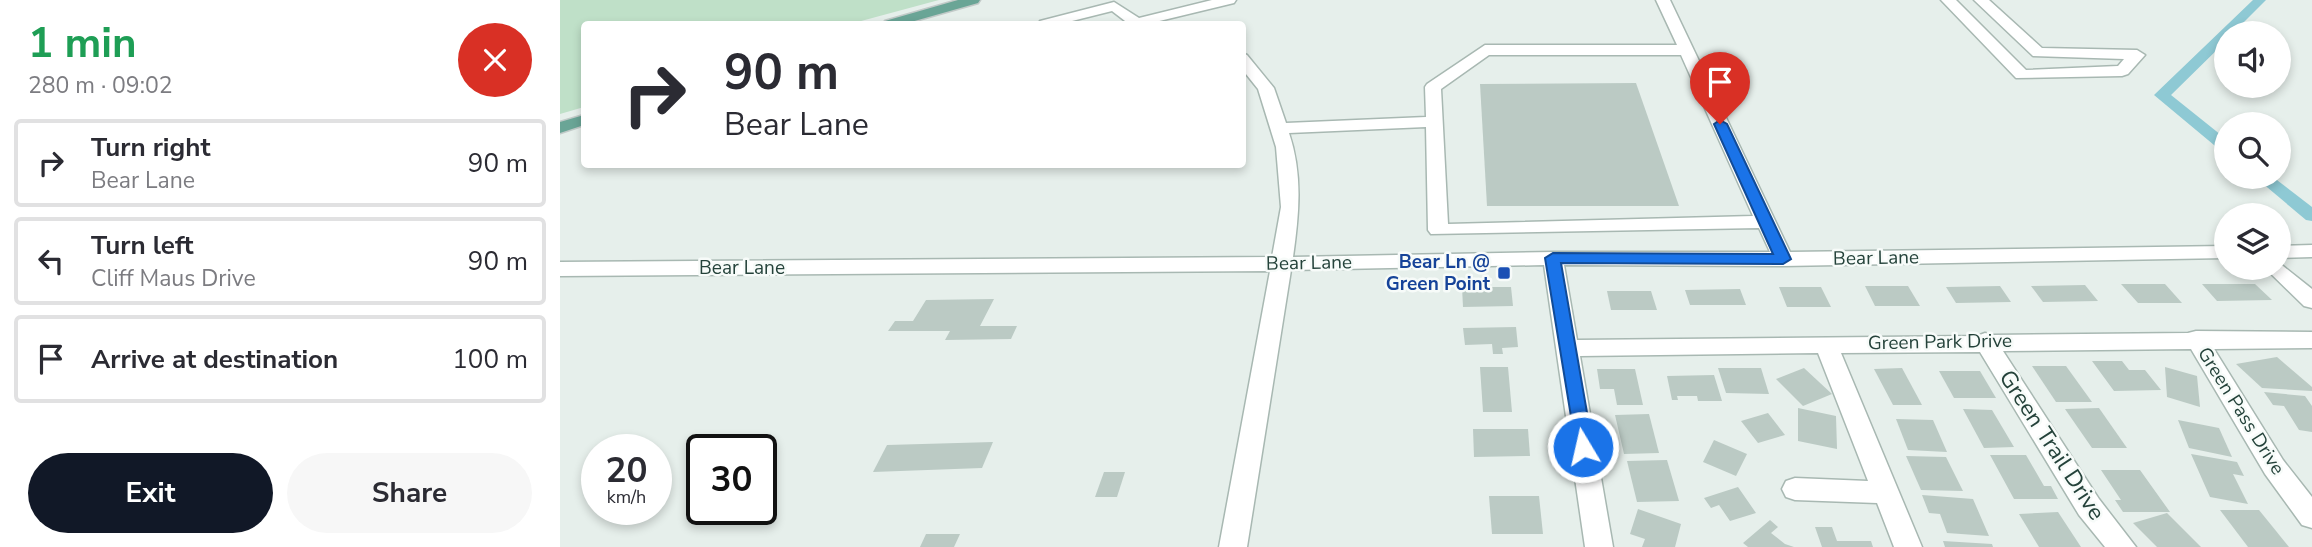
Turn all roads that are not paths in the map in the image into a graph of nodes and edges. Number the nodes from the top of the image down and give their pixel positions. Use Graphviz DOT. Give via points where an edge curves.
graph roads {
  1 [pos="973,0"];
  2 [pos="1173,0"];
  3 [pos="1229,0"];
  4 [pos="1663,0"];
  5 [pos="1950,3"];
  6 [pos="1983,3"];
  7 [pos="1188,12"];
  8 [pos="900,21"];
  9 [pos="1056,21"];
  10 [pos="1133,21"];
  11 [pos="1150,21"];
  12 [pos="1200,21"];
  13 [pos="1686,50"];
  14 [pos="2038,53"];
  15 [pos="1246,63"];
  16 [pos="2059,74"];
  17 [pos="581,121"];
  18 [pos="1434,122"];
  19 [pos="560,128"];
  20 [pos="1279,128"];
  21 [pos="1766,222"];
  22 [pos="2312,251"];
  23 [pos="2214,252"];
  24 [pos="2291,252"];
  25 [pos="1553,258"];
  26 [pos="1783,259"];
  27 [pos="1280,264"];
  28 [pos="560,270"];
  29 [pos="2288,280"];
  30 [pos="2312,301"];
  31 [pos="2196,339"];
  32 [pos="2312,340"];
  33 [pos="1985,341"];
  34 [pos="1826,344"];
  35 [pos="1568,348"];
  36 [pos="1795,489"];
  37 [pos="1887,493"];
  38 [pos="2312,517"];
  39 [pos="1233,547"];
  40 [pos="1599,547"];
  41 [pos="1908,547"];
  42 [pos="2122,547"];
  1 -- 8 [label="main road"];
  2 -- 7 [label="street"];
  3 -- 7 [label="street"];
  4 -- 13 [label="street"];
  5 -- 6 [label="street"];
  5 -- 16 [label="street" via="2022,75"];
  6 -- 14 [label="street"];
  7 -- 11 [label="street"];
  7 -- 12 [label="street"];
  9 -- 10 [label="street" via="1114,6"];
  13 -- 18 [label="street" via="1485,50 1433,87"];
  13 -- 21 [label="street"];
  14 -- 16 [label="street"];
  14 -- 16 [label="street" via="2137,55 2122,71"];
  15 -- 20 [label="street" via="1266,88"];
  17 -- 19 [label="main road"];
  18 -- 20 [label="street"];
  18 -- 21 [label="street" via="1438,230"];
  20 -- 27 [label="street" via="1291,207"];
  21 -- 26 [label="street"];
  22 -- 24 [label="street"];
  23 -- 26 [label="street, Bear Lane"];
  25 -- 26 [label="street, Bear Lane"];
  25 -- 27 [label="street, Bear Lane"];
  25 -- 35 [label="street"];
  27 -- 28 [label="street, Bear Lane"];
  27 -- 39 [label="street"];
  29 -- 30 [label="street"];
  31 -- 32 [label="street, Green Park Drive"];
  31 -- 33 [label="street, Green Park Drive"];
  31 -- 38 [label="street, Green Pass Drive" via="2274,467"];
  33 -- 34 [label="street, Green Park Drive"];
  33 -- 42 [label="street, Green Trail Drive" via="2089,507"];
  34 -- 35 [label="street, Green Park Drive"];
  34 -- 37 [label="street"];
  35 -- 40 [label="street"];
  36 -- 37 [label="street"];
  37 -- 41 [label="street"];
}
